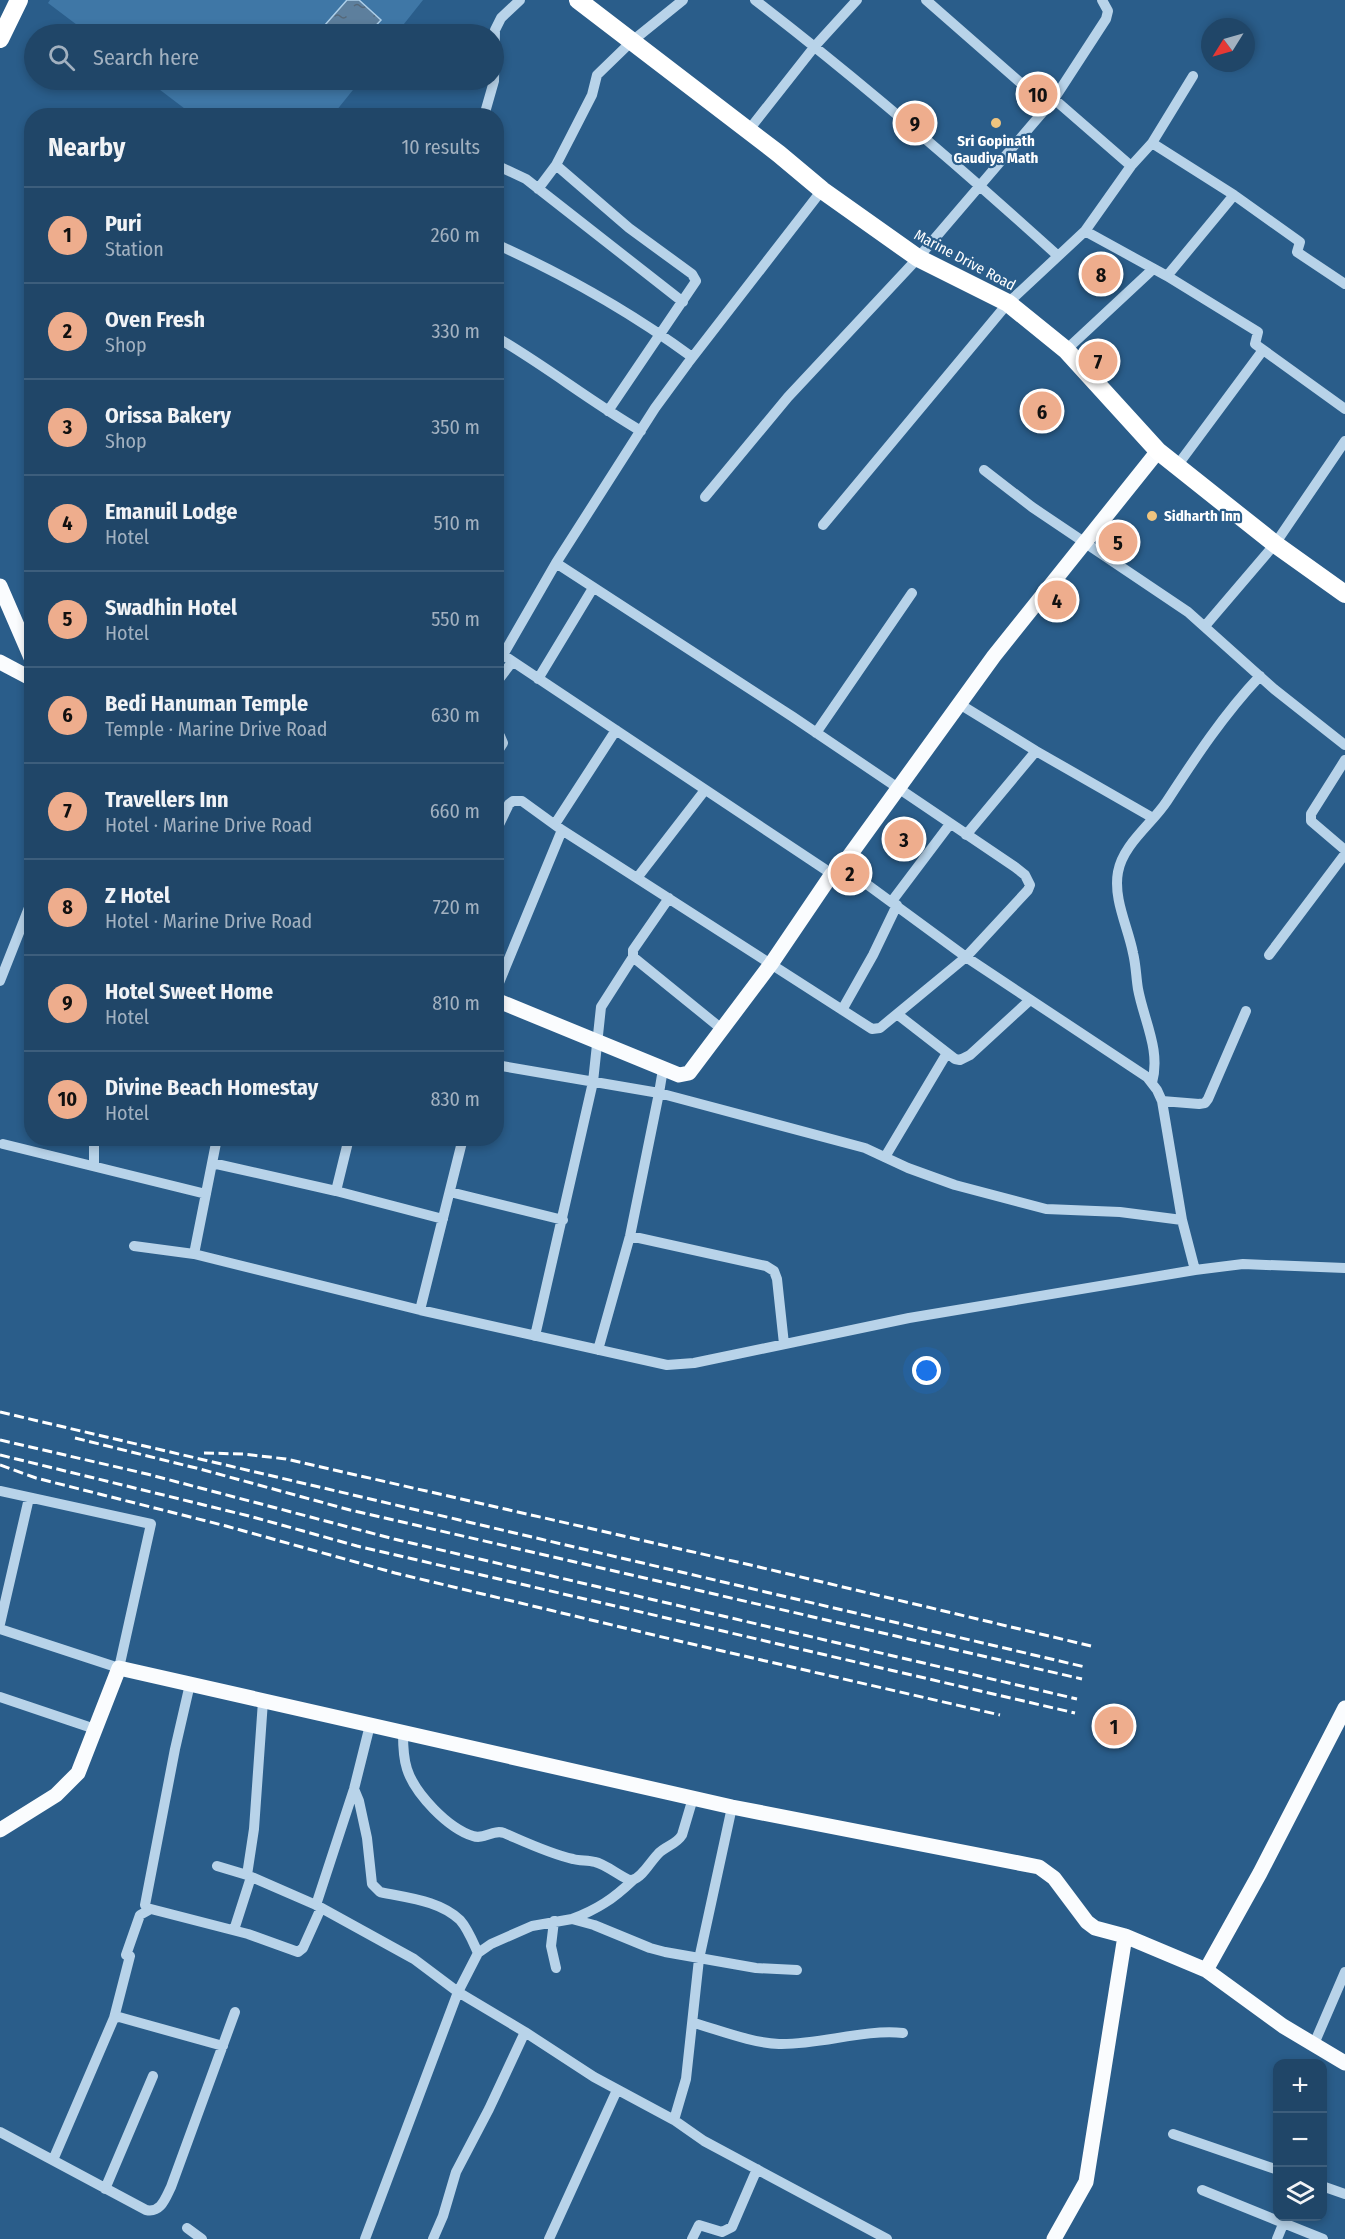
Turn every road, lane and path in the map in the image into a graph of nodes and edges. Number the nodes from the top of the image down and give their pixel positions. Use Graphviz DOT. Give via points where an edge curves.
graph roads {
  1 [pos="19,0"];
  2 [pos="520,0"];
  3 [pos="578,0"];
  4 [pos="683,0"];
  5 [pos="755,0"];
  6 [pos="857,0"];
  7 [pos="926,0"];
  8 [pos="1102,0"];
  9 [pos="498,24"];
  10 [pos="0,39"];
  11 [pos="631,42"];
  12 [pos="815,46"];
  13 [pos="1193,76"];
  14 [pos="491,90"];
  15 [pos="1050,103"];
  16 [pos="486,108"];
  17 [pos="748,131"];
  18 [pos="1152,143"];
  19 [pos="556,165"];
  20 [pos="1131,166"];
  21 [pos="504,168"];
  22 [pos="979,184"];
  23 [pos="538,189"];
  24 [pos="822,190"];
  25 [pos="1234,195"];
  26 [pos="1085,231"];
  27 [pos="504,248"];
  28 [pos="1057,255"];
  29 [pos="918,258"];
  30 [pos="1153,269"];
  31 [pos="1167,276"];
  32 [pos="1345,284"];
  33 [pos="683,302"];
  34 [pos="1008,303"];
  35 [pos="660,334"];
  36 [pos="504,342"];
  37 [pos="1066,350"];
  38 [pos="1263,350"];
  39 [pos="692,357"];
  40 [pos="1345,409"];
  41 [pos="608,411"];
  42 [pos="641,431"];
  43 [pos="1345,441"];
  44 [pos="1158,451"];
  45 [pos="1177,466"];
  46 [pos="984,470"];
  47 [pos="705,497"];
  48 [pos="823,525"];
  49 [pos="1084,543"];
  50 [pos="1275,544"];
  51 [pos="556,563"];
  52 [pos="0,586"];
  53 [pos="593,588"];
  54 [pos="912,593"];
  55 [pos="1345,594"];
  56 [pos="1205,626"];
  57 [pos="24,642"];
  58 [pos="504,647"];
  59 [pos="504,656"];
  60 [pos="0,662"];
  61 [pos="512,662"];
  62 [pos="504,672"];
  63 [pos="24,675"];
  64 [pos="1260,676"];
  65 [pos="538,679"];
  66 [pos="961,705"];
  67 [pos="616,730"];
  68 [pos="816,733"];
  69 [pos="1345,746"];
  70 [pos="1036,752"];
  71 [pos="1345,760"];
  72 [pos="705,790"];
  73 [pos="898,790"];
  74 [pos="504,814"];
  75 [pos="1154,818"];
  76 [pos="950,824"];
  77 [pos="559,827"];
  78 [pos="966,835"];
  79 [pos="1345,852"];
  80 [pos="834,873"];
  81 [pos="637,878"];
  82 [pos="861,879"];
  83 [pos="669,898"];
  84 [pos="895,903"];
  85 [pos="24,920"];
  86 [pos="1269,955"];
  87 [pos="633,957"];
  88 [pos="966,957"];
  89 [pos="771,964"];
  90 [pos="504,969"];
  91 [pos="0,981"];
  92 [pos="1030,1000"];
  93 [pos="504,1003"];
  94 [pos="842,1010"];
  95 [pos="1246,1011"];
  96 [pos="897,1014"];
  97 [pos="723,1030"];
  98 [pos="597,1041"];
  99 [pos="947,1053"];
  100 [pos="504,1066"];
  101 [pos="663,1069"];
  102 [pos="593,1082"];
  103 [pos="1152,1083"];
  104 [pos="658,1093"];
  105 [pos="1162,1101"];
  106 [pos="3,1144"];
  107 [pos="94,1146"];
  108 [pos="215,1146"];
  109 [pos="347,1146"];
  110 [pos="461,1146"];
  111 [pos="885,1157"];
  112 [pos="212,1163"];
  113 [pos="94,1165"];
  114 [pos="336,1191"];
  115 [pos="450,1192"];
  116 [pos="206,1194"];
  117 [pos="443,1219"];
  118 [pos="563,1220"];
  119 [pos="1182,1220"];
  120 [pos="630,1236"];
  121 [pos="134,1246"];
  122 [pos="194,1254"];
  123 [pos="1345,1268"];
  124 [pos="1195,1270"];
  125 [pos="420,1310"];
  126 [pos="535,1336"];
  127 [pos="784,1344"];
  128 [pos="598,1350"];
  129 [pos="0,1491"];
  130 [pos="29,1498"];
  131 [pos="3,1601"];
  132 [pos="0,1624"];
  133 [pos="0,1629"];
  134 [pos="119,1668"];
  135 [pos="190,1684"];
  136 [pos="0,1697"];
  137 [pos="263,1701"];
  138 [pos="1345,1708"];
  139 [pos="370,1725"];
  140 [pos="95,1729"];
  141 [pos="403,1732"];
  142 [pos="354,1789"];
  143 [pos="693,1798"];
  144 [pos="732,1807"];
  145 [pos="0,1830"];
  146 [pos="217,1866"];
  147 [pos="249,1876"];
  148 [pos="633,1880"];
  149 [pos="319,1907"];
  150 [pos="149,1910"];
  151 [pos="572,1919"];
  152 [pos="554,1922"];
  153 [pos="234,1930"];
  154 [pos="1125,1936"];
  155 [pos="478,1953"];
  156 [pos="699,1959"];
  157 [pos="556,1968"];
  158 [pos="797,1970"];
  159 [pos="1206,1970"];
  160 [pos="1345,1972"];
  161 [pos="458,1992"];
  162 [pos="235,2012"];
  163 [pos="114,2018"];
  164 [pos="694,2023"];
  165 [pos="525,2032"];
  166 [pos="903,2033"];
  167 [pos="1314,2044"];
  168 [pos="223,2046"];
  169 [pos="1345,2063"];
  170 [pos="153,2076"];
  171 [pos="617,2090"];
  172 [pos="674,2120"];
  173 [pos="0,2132"];
  174 [pos="1173,2134"];
  175 [pos="53,2160"];
  176 [pos="1273,2168"];
  177 [pos="757,2169"];
  178 [pos="1327,2187"];
  179 [pos="105,2188"];
  180 [pos="1202,2190"];
  181 [pos="1345,2194"];
  182 [pos="1273,2216"];
  183 [pos="1285,2221"];
  184 [pos="1287,2221"];
  185 [pos="187,2228"];
  186 [pos="202,2239"];
  187 [pos="364,2239"];
  188 [pos="433,2239"];
  189 [pos="549,2239"];
  190 [pos="692,2239"];
  191 [pos="887,2239"];
  192 [pos="1054,2239"];
  193 [pos="1277,2239"];
  194 [pos="1323,2239"];
  1 -- 10 [label="highway"];
  2 -- 9 [label="street"];
  3 -- 11 [label="highway, Marine Drive Road"];
  4 -- 11 [label="street"];
  5 -- 12 [label="street"];
  6 -- 12 [label="street"];
  7 -- 15 [label="street"];
  8 -- 15 [label="street" via="1108,11 1106,19"];
  11 -- 17 [label="highway, Marine Drive Road"];
  11 -- 19 [label="street" via="597,75 592,95"];
  12 -- 17 [label="street"];
  12 -- 22 [label="street"];
  13 -- 18 [label="street"];
  14 -- 16 [label="street"];
  15 -- 20 [label="street"];
  15 -- 22 [label="street"];
  17 -- 24 [label="highway, Marine Drive Road"];
  18 -- 20 [label="street"];
  18 -- 25 [label="street"];
  19 -- 23 [label="street"];
  19 -- 33 [label="street" via="629,228 692,274 695,285"];
  20 -- 26 [label="street"];
  21 -- 23 [label="street"];
  22 -- 28 [label="street"];
  22 -- 29 [label="street"];
  23 -- 33 [label="street"];
  24 -- 29 [label="highway, Marine Drive Road"];
  24 -- 39 [label="street"];
  25 -- 31 [label="street"];
  25 -- 32 [label="street" via="1300,242 1297,252"];
  26 -- 28 [label="street"];
  26 -- 30 [label="street"];
  27 -- 35 [label="street"];
  28 -- 34 [label="street"];
  29 -- 34 [label="highway, Marine Drive Road"];
  29 -- 47 [label="street" via="788,397"];
  30 -- 31 [label="street"];
  30 -- 37 [label="street"];
  31 -- 38 [label="street" via="1258,332 1255,344"];
  33 -- 35 [label="street"];
  34 -- 37 [label="highway, Marine Drive Road"];
  34 -- 48 [label="street"];
  35 -- 39 [label="street"];
  35 -- 41 [label="street"];
  36 -- 41 [label="street"];
  37 -- 44 [label="highway, Marine Drive Road"];
  38 -- 40 [label="street"];
  38 -- 45 [label="street"];
  39 -- 42 [label="street"];
  41 -- 42 [label="street"];
  42 -- 51 [label="street"];
  43 -- 50 [label="street"];
  44 -- 45 [label="highway, Marine Drive Road"];
  44 -- 49 [label="main road"];
  45 -- 50 [label="highway, Marine Drive Road"];
  46 -- 49 [label="street"];
  49 -- 56 [label="street"];
  49 -- 66 [label="main road"];
  50 -- 55 [label="highway, Marine Drive Road"];
  50 -- 56 [label="street"];
  51 -- 53 [label="street"];
  51 -- 58 [label="street"];
  52 -- 57 [label="main road"];
  53 -- 65 [label="street"];
  53 -- 68 [label="street"];
  54 -- 68 [label="street"];
  56 -- 64 [label="street"];
  59 -- 61 [label="street"];
  60 -- 63 [label="main road"];
  61 -- 62 [label="street"];
  61 -- 65 [label="street"];
  64 -- 69 [label="street"];
  64 -- 75 [label="street" via="1229,711"];
  65 -- 67 [label="street"];
  66 -- 70 [label="street"];
  66 -- 73 [label="main road"];
  67 -- 72 [label="street"];
  67 -- 77 [label="street"];
  68 -- 73 [label="street"];
  70 -- 75 [label="street"];
  70 -- 78 [label="street"];
  71 -- 79 [label="street" via="1311,813 1311,821"];
  72 -- 80 [label="street"];
  72 -- 81 [label="street"];
  73 -- 76 [label="street"];
  73 -- 80 [label="main road"];
  74 -- 77 [label="street" via="509,804 518,800"];
  75 -- 103 [label="street" via="1122,859 1117,884 1154,1049"];
  76 -- 78 [label="street"];
  76 -- 84 [label="street"];
  77 -- 81 [label="street"];
  77 -- 90 [label="street"];
  78 -- 88 [label="street" via="1015,867 1030,885"];
  79 -- 86 [label="street"];
  80 -- 82 [label="street"];
  80 -- 82 [label="street"];
  80 -- 89 [label="main road"];
  81 -- 83 [label="street"];
  82 -- 84 [label="street"];
  83 -- 87 [label="street" via="633,950"];
  83 -- 89 [label="street"];
  84 -- 88 [label="street"];
  84 -- 94 [label="street" via="873,955"];
  85 -- 91 [label="street"];
  87 -- 97 [label="street"];
  87 -- 98 [label="street" via="601,1007"];
  88 -- 92 [label="street"];
  88 -- 96 [label="street"];
  89 -- 94 [label="street"];
  89 -- 97 [label="main road"];
  92 -- 99 [label="street" via="965,1058 955,1059"];
  92 -- 103 [label="street"];
  93 -- 98 [label="main road"];
  94 -- 96 [label="street" via="872,1029 880,1028"];
  95 -- 105 [label="street" via="1205,1103"];
  96 -- 99 [label="street"];
  97 -- 101 [label="main road" via="689,1073 680,1075"];
  98 -- 101 [label="main road"];
  98 -- 102 [label="street"];
  99 -- 111 [label="street"];
  100 -- 102 [label="street"];
  101 -- 104 [label="street"];
  102 -- 104 [label="street"];
  102 -- 118 [label="street"];
  103 -- 105 [label="street"];
  104 -- 111 [label="street" via="865,1148"];
  104 -- 120 [label="street"];
  105 -- 119 [label="street"];
  106 -- 113 [label="street"];
  107 -- 113 [label="street"];
  108 -- 112 [label="street"];
  109 -- 114 [label="street"];
  110 -- 115 [label="street"];
  111 -- 119 [label="street" via="955,1185 1046,1209"];
  112 -- 114 [label="street"];
  112 -- 116 [label="street"];
  113 -- 116 [label="street"];
  114 -- 117 [label="street"];
  115 -- 117 [label="street"];
  115 -- 118 [label="street"];
  116 -- 122 [label="street"];
  117 -- 125 [label="street"];
  118 -- 126 [label="street"];
  119 -- 124 [label="street"];
  120 -- 127 [label="street" via="774,1271"];
  120 -- 128 [label="street"];
  121 -- 122 [label="street"];
  122 -- 125 [label="street"];
  123 -- 124 [label="street" via="1243,1264"];
  124 -- 127 [label="street" via="909,1318"];
  125 -- 126 [label="street"];
  126 -- 128 [label="street"];
  127 -- 128 [label="street" via="667,1365"];
  129 -- 130 [label="street"];
  130 -- 131 [label="street"];
  130 -- 134 [label="street" via="152,1524"];
  131 -- 132 [label="street"];
  133 -- 134 [label="street"];
  134 -- 135 [label="main road"];
  134 -- 140 [label="main road"];
  135 -- 137 [label="main road"];
  135 -- 150 [label="street" via="157,1838 145,1905"];
  136 -- 140 [label="street"];
  137 -- 139 [label="main road"];
  137 -- 147 [label="street"];
  138 -- 159 [label="main road"];
  139 -- 141 [label="main road"];
  139 -- 142 [label="street"];
  140 -- 145 [label="main road" via="78,1773 67,1786"];
  141 -- 143 [label="main road"];
  141 -- 148 [label="street" via="407,1771 430,1805 452,1825 479,1838 501,1832 572,1859 603,1864"];
  142 -- 149 [label="street"];
  142 -- 155 [label="street" via="375,1889 429,1903 452,1914 467,1930"];
  143 -- 144 [label="main road"];
  143 -- 148 [label="street" via="679,1840 658,1854"];
  144 -- 154 [label="main road" via="1039,1867 1054,1878 1087,1922"];
  144 -- 156 [label="street"];
  146 -- 147 [label="street"];
  147 -- 149 [label="street"];
  147 -- 153 [label="street"];
  148 -- 151 [label="street" via="611,1900"];
  149 -- 153 [label="street" via="298,1952"];
  149 -- 161 [label="street" via="414,1959"];
  150 -- 153 [label="street"];
  150 -- 163 [label="street" via="140,1915"];
  151 -- 152 [label="street"];
  151 -- 156 [label="street" via="650,1948"];
  152 -- 155 [label="street" via="507,1936"];
  152 -- 157 [label="street" via="551,1946"];
  154 -- 159 [label="main road"];
  154 -- 192 [label="main road" via="1086,2182"];
  155 -- 161 [label="street"];
  156 -- 158 [label="street"];
  156 -- 164 [label="street"];
  159 -- 167 [label="main road"];
  160 -- 167 [label="street"];
  161 -- 165 [label="street"];
  161 -- 187 [label="street"];
  162 -- 168 [label="street"];
  163 -- 168 [label="street"];
  163 -- 175 [label="street"];
  164 -- 166 [label="street" via="776,2044 830,2041 882,2031"];
  164 -- 172 [label="street" via="686,2079"];
  165 -- 171 [label="street"];
  165 -- 188 [label="street" via="456,2172"];
  167 -- 169 [label="main road"];
  168 -- 179 [label="street" via="161,2206 151,2212"];
  170 -- 179 [label="street"];
  171 -- 172 [label="street"];
  171 -- 189 [label="street"];
  172 -- 177 [label="street"];
  173 -- 175 [label="street"];
  174 -- 176 [label="street"];
  175 -- 179 [label="street"];
  177 -- 190 [label="street" via="732,2227 722,2232 699,2225"];
  177 -- 191 [label="street"];
  178 -- 181 [label="street"];
  180 -- 182 [label="street"];
  183 -- 193 [label="street"];
  184 -- 194 [label="street"];
  185 -- 186 [label="street"];
}
